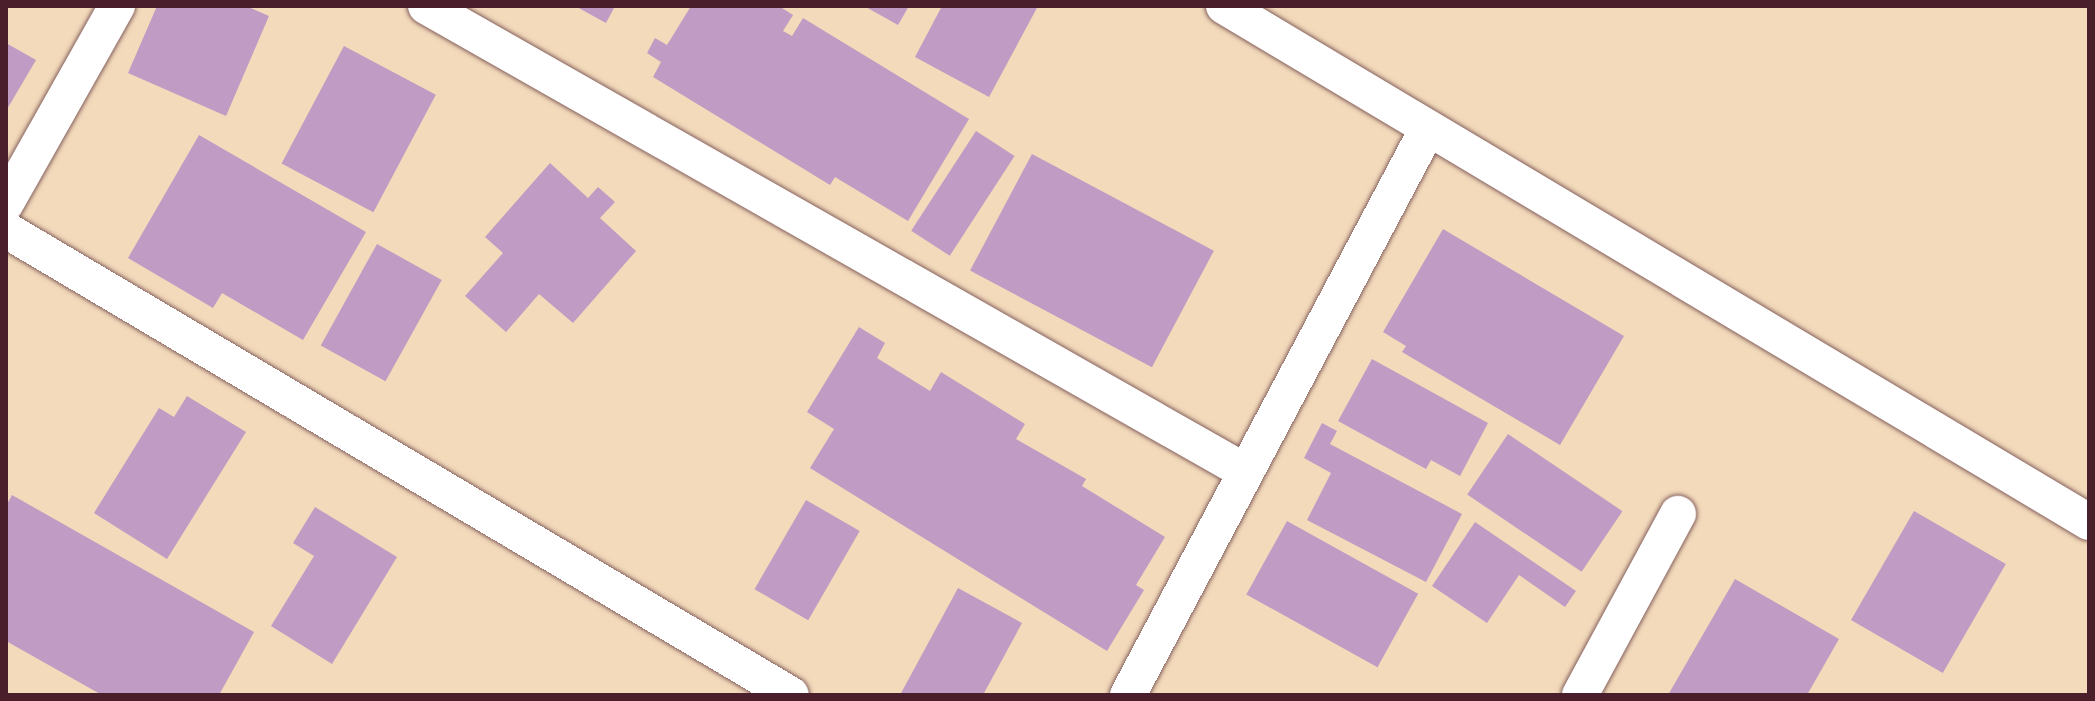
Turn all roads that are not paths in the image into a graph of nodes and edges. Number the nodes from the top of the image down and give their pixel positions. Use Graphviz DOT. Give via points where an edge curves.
graph roads {
  1 [pos="117,6"];
  2 [pos="426,6"];
  3 [pos="1224,6"];
  4 [pos="1428,128"];
  5 [pos="6,203"];
  6 [pos="6,230"];
  7 [pos="1246,472"];
  8 [pos="1678,514"];
  9 [pos="2089,522"];
  10 [pos="1583,694"];
  11 [pos="791,695"];
  12 [pos="1128,695"];
  1 -- 5 [label="street"];
  2 -- 7 [label="street"];
  3 -- 4 [label="street"];
  4 -- 7 [label="street"];
  4 -- 9 [label="street"];
  6 -- 11 [label="street"];
  7 -- 12 [label="street"];
  8 -- 10 [label="street"];
}
